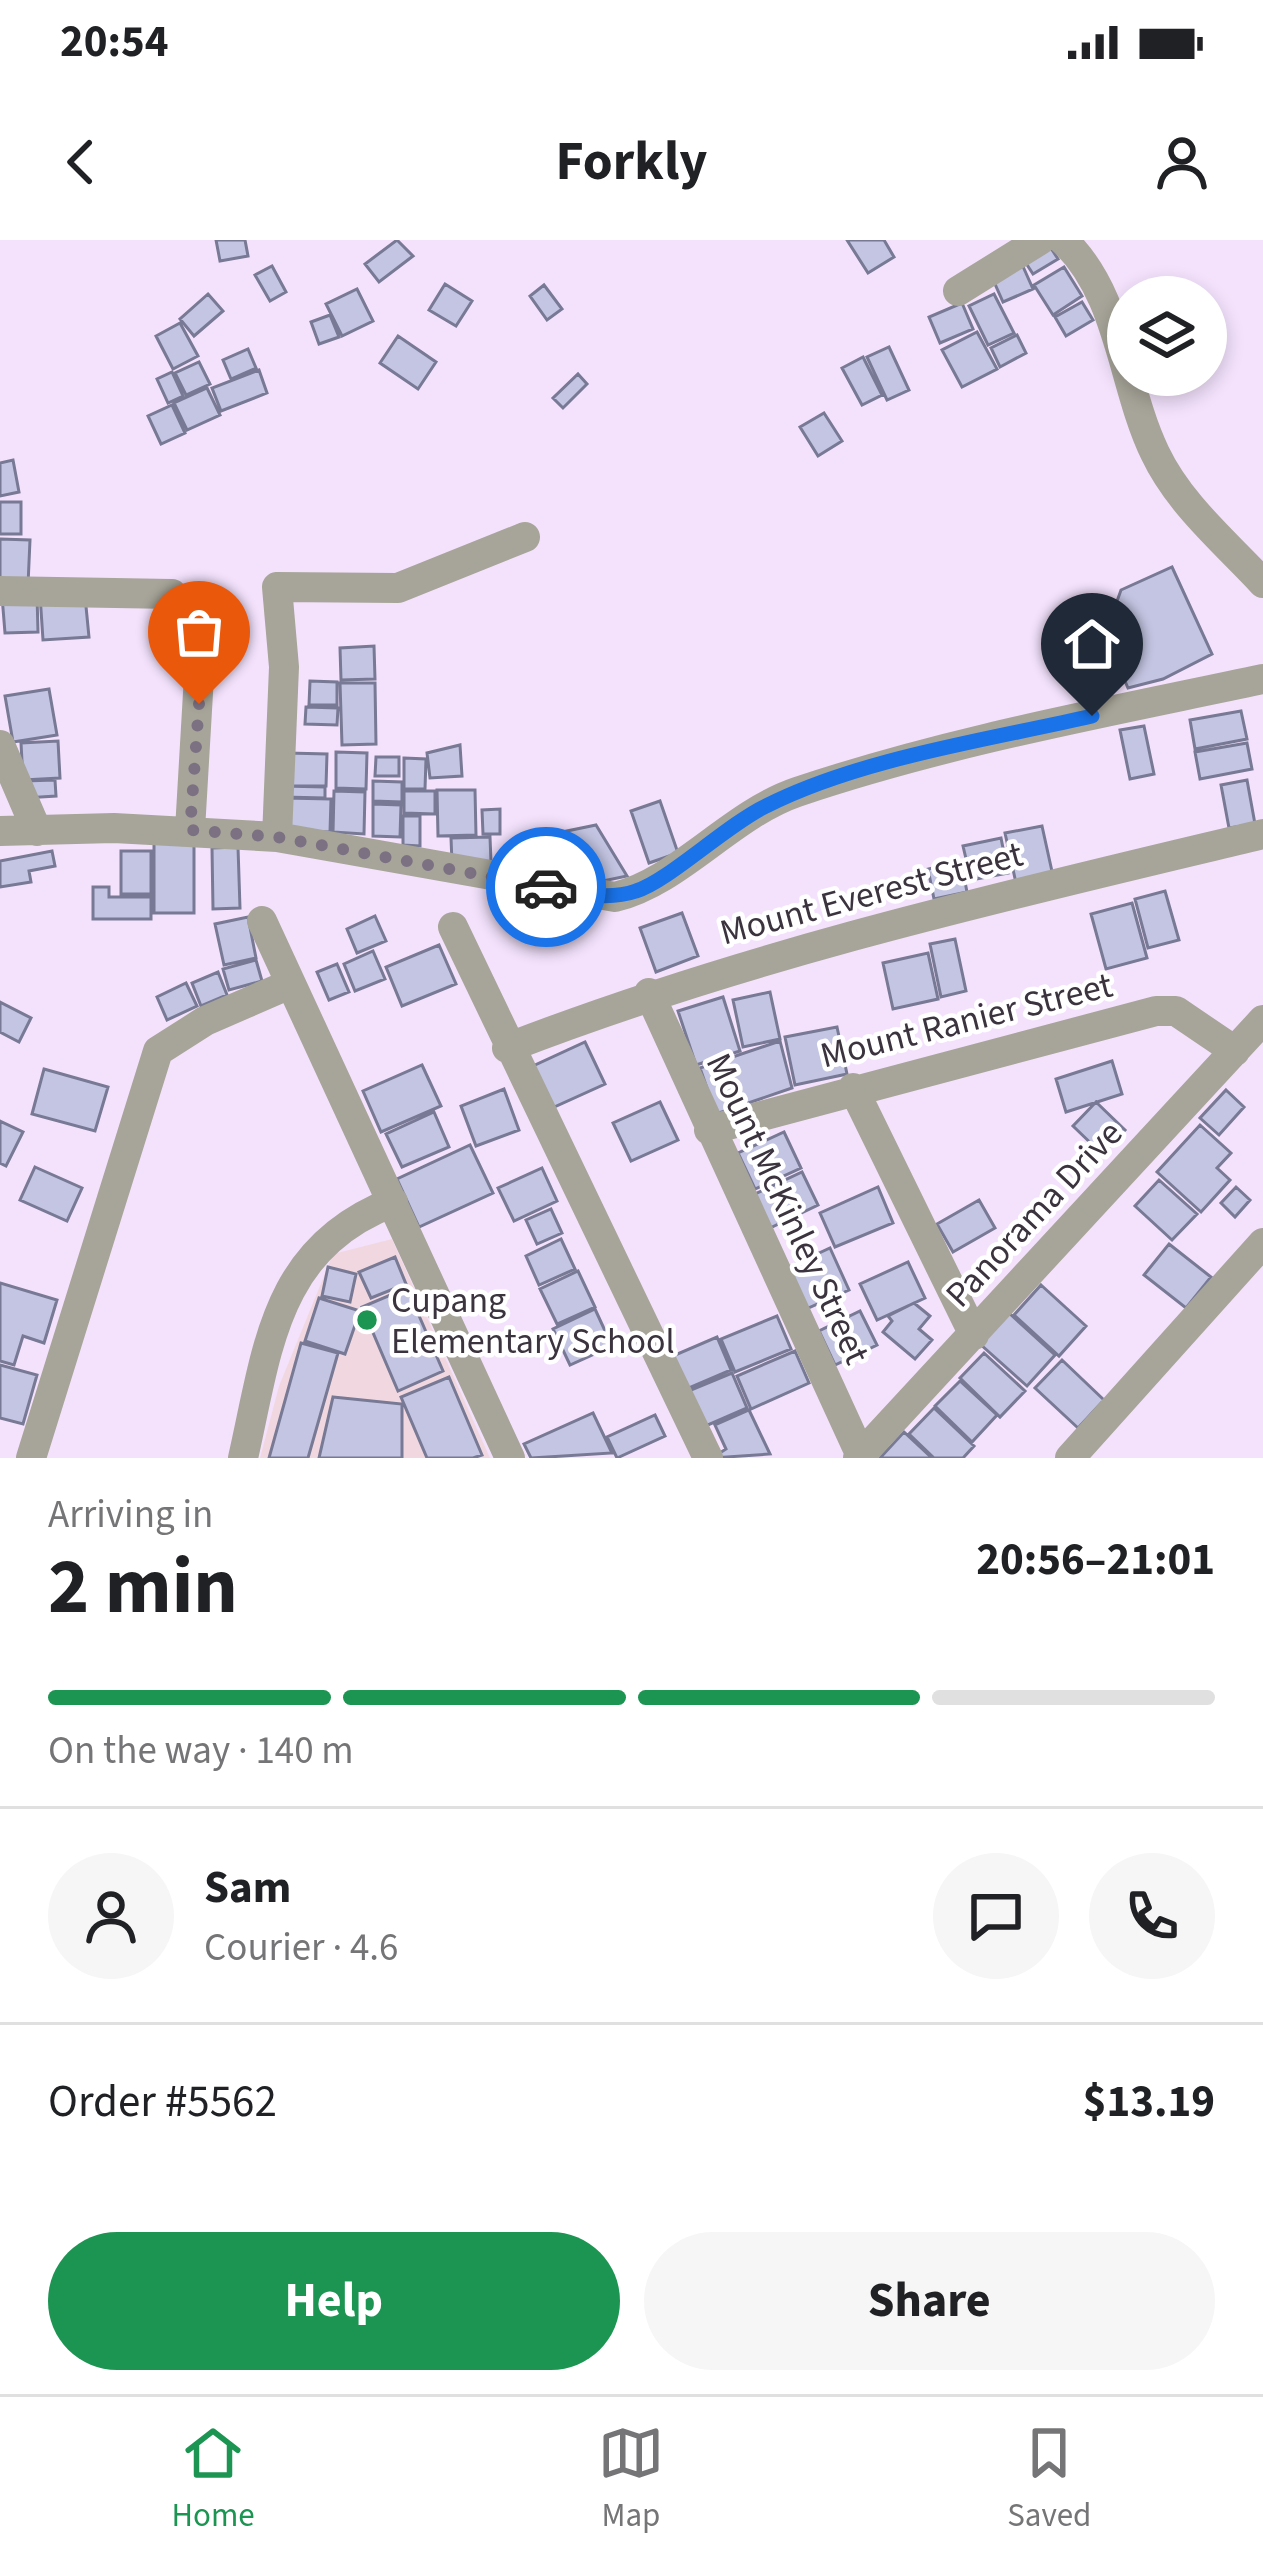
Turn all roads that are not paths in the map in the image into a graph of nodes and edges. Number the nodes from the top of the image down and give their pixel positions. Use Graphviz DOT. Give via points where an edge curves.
graph roads {
  1 [pos="1040,240"];
  2 [pos="1063,240"];
  3 [pos="958,291"];
  4 [pos="525,537"];
  5 [pos="1260,574"];
  6 [pos="0,591"];
  7 [pos="172,594"];
  8 [pos="199,676"];
  9 [pos="1263,679"];
  10 [pos="0,745"];
  11 [pos="190,830"];
  12 [pos="37,831"];
  13 [pos="0,832"];
  14 [pos="1263,833"];
  15 [pos="277,837"];
  16 [pos="262,921"];
  17 [pos="453,927"];
  18 [pos="290,984"];
  19 [pos="650,993"];
  20 [pos="1263,1020"];
  21 [pos="507,1048"];
  22 [pos="1235,1051"];
  23 [pos="853,1088"];
  24 [pos="709,1130"];
  25 [pos="393,1202"];
  26 [pos="1263,1243"];
  27 [pos="974,1335"];
  28 [pos="860,1457"];
  29 [pos="31,1458"];
  30 [pos="243,1458"];
  31 [pos="510,1458"];
  32 [pos="708,1458"];
  33 [pos="1070,1458"];
  1 -- 3 [label="street"];
  2 -- 5 [label="street" via="1098,285 1156,457 1182,496"];
  4 -- 15 [label="street" via="398,588 277,587 284,667"];
  6 -- 7 [label="street"];
  8 -- 11 [label="street"];
  9 -- 15 [label="street" via="907,759 794,793 643,890 615,897"];
  10 -- 12 [label="street"];
  11 -- 12 [label="street"];
  11 -- 15 [label="street"];
  12 -- 13 [label="street"];
  14 -- 19 [label="street, Mount Everest Street"];
  16 -- 18 [label="street"];
  17 -- 21 [label="street"];
  18 -- 25 [label="street"];
  18 -- 29 [label="street" via="158,1051"];
  19 -- 21 [label="street, Mount Everest Street"];
  19 -- 24 [label="street, Mount McKinley Street"];
  20 -- 22 [label="street, Panorama Drive"];
  21 -- 32 [label="street"];
  22 -- 23 [label="street, Mount Ranier Street" via="1176,1011 1156,1011"];
  22 -- 27 [label="street, Panorama Drive"];
  23 -- 24 [label="street, Mount Ranier Street"];
  23 -- 27 [label="street"];
  24 -- 28 [label="street, Mount McKinley Street"];
  25 -- 30 [label="street" via="332,1234 297,1271 275,1323"];
  25 -- 31 [label="street"];
  26 -- 33 [label="street"];
  27 -- 28 [label="street, Panorama Drive"];
}
